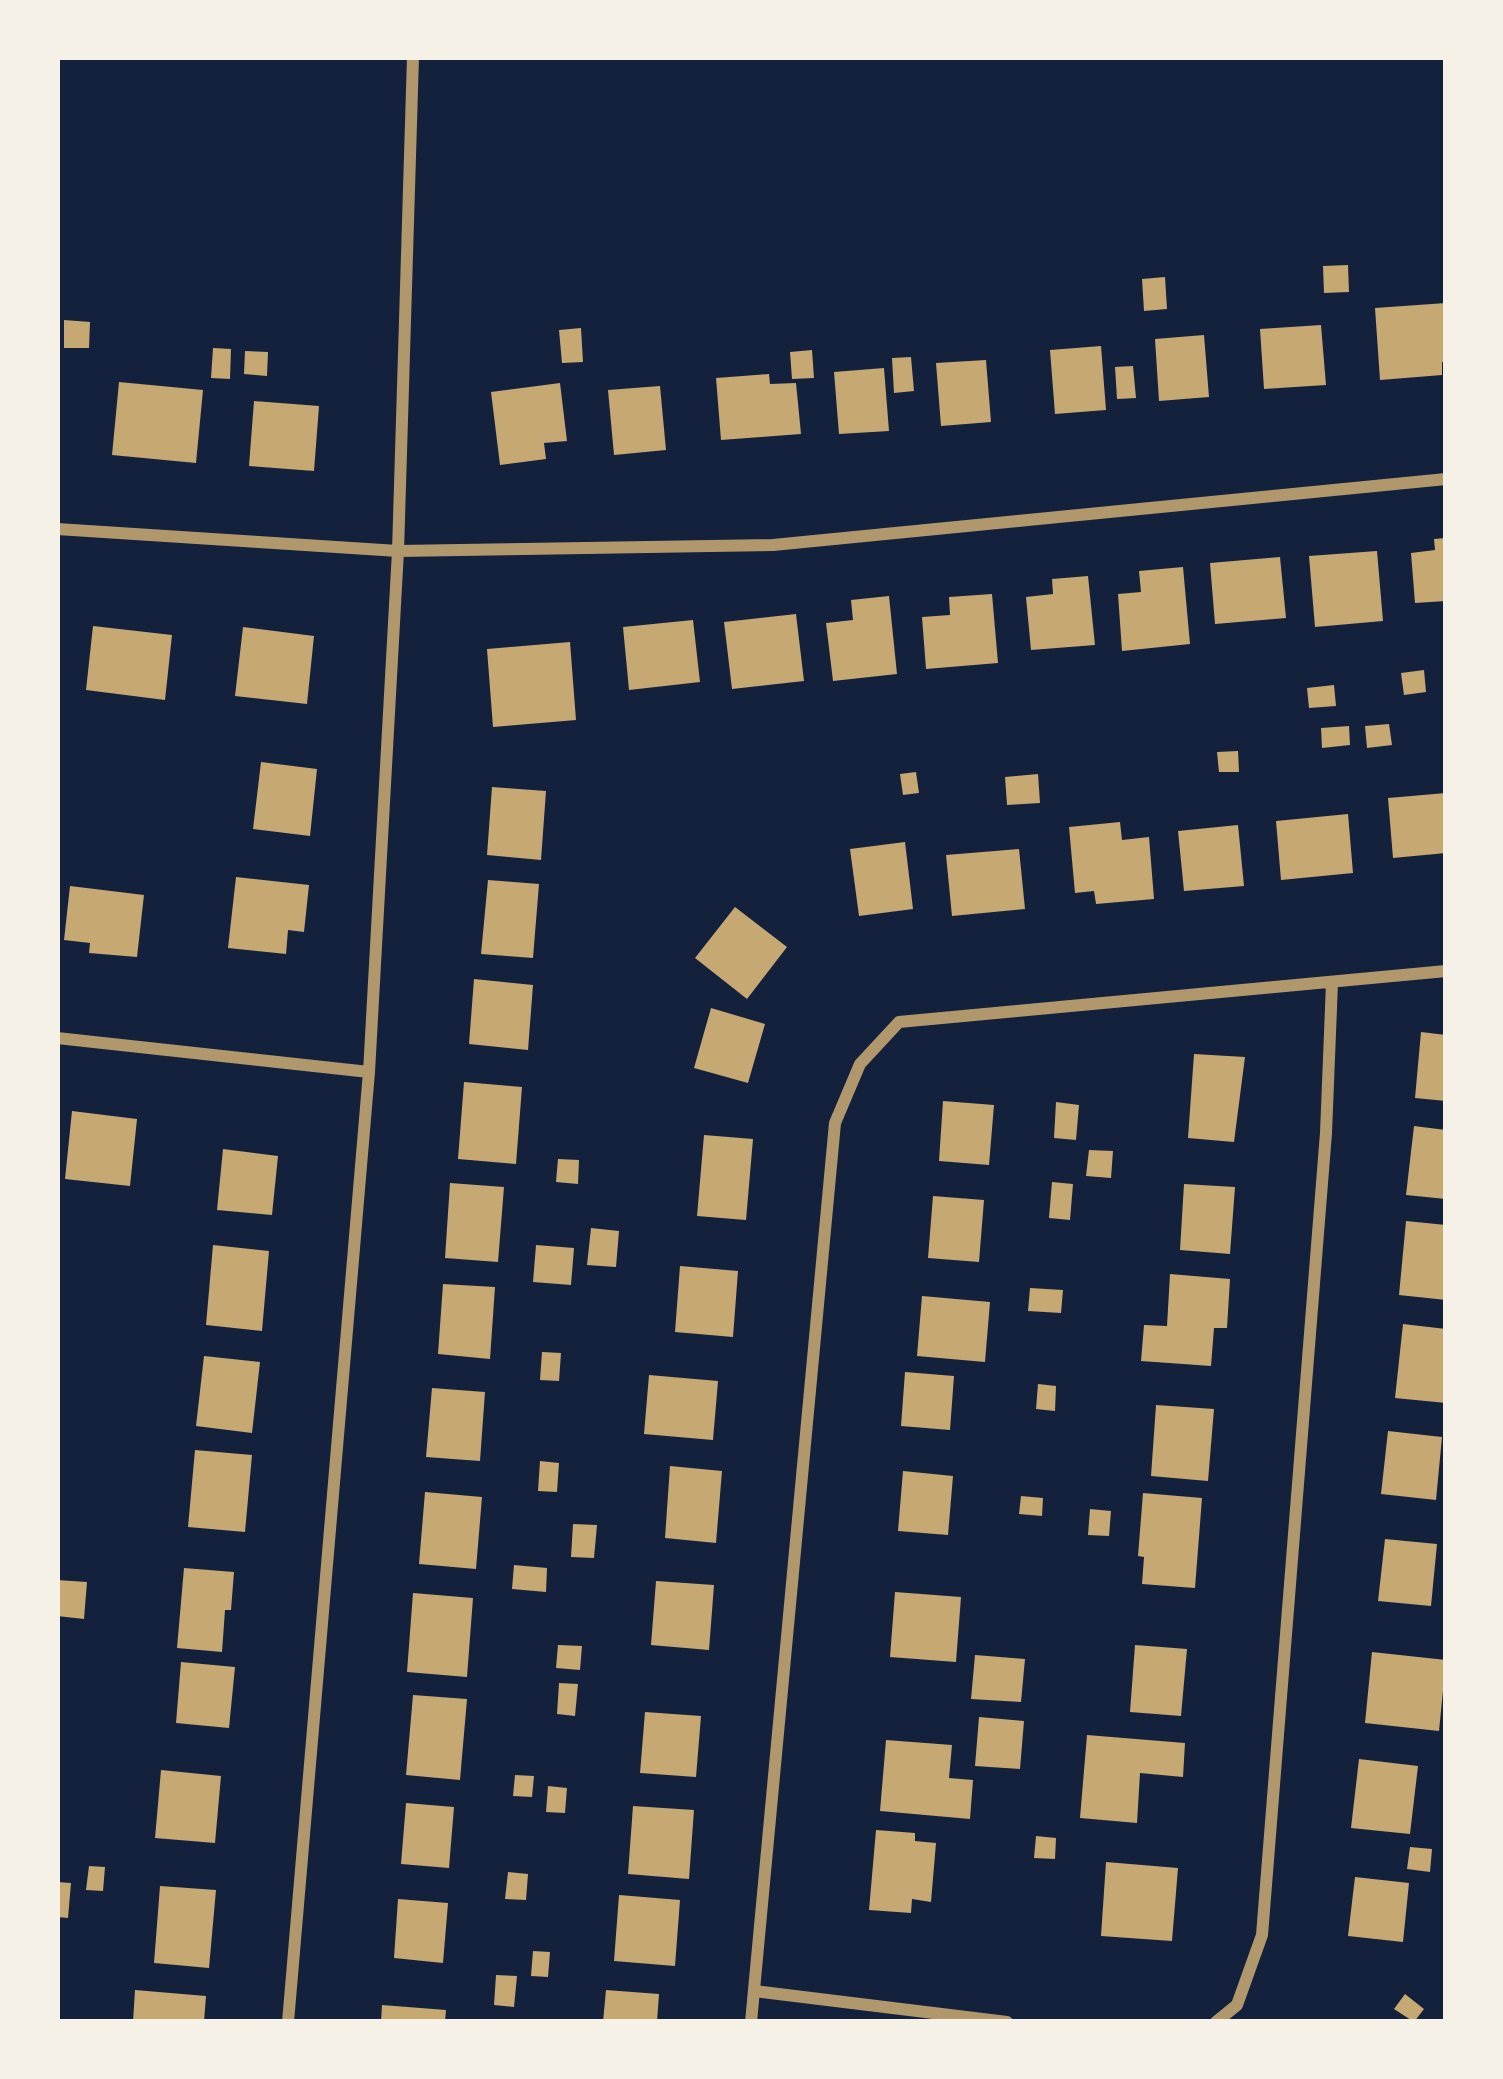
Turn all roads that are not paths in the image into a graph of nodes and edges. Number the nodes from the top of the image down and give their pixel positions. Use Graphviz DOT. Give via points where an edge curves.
graph roads {
  1 [pos="413,57"];
  2 [pos="1446,479"];
  3 [pos="57,529"];
  4 [pos="398,551"];
  5 [pos="1446,971"];
  6 [pos="1332,982"];
  7 [pos="57,1037"];
  8 [pos="369,1072"];
  9 [pos="754,1991"];
  10 [pos="288,2022"];
  11 [pos="751,2022"];
  12 [pos="1007,2022"];
  13 [pos="1216,2022"];
  1 -- 4 [label="street"];
  2 -- 4 [label="street" via="772,545"];
  3 -- 4 [label="street"];
  4 -- 8 [label="street"];
  5 -- 6 [label="street"];
  6 -- 9 [label="street" via="899,1022 860,1064 835,1123"];
  6 -- 13 [label="street" via="1262,1935 1237,2005"];
  7 -- 8 [label="street"];
  8 -- 10 [label="street"];
  9 -- 11 [label="street"];
  9 -- 12 [label="street"];
}
